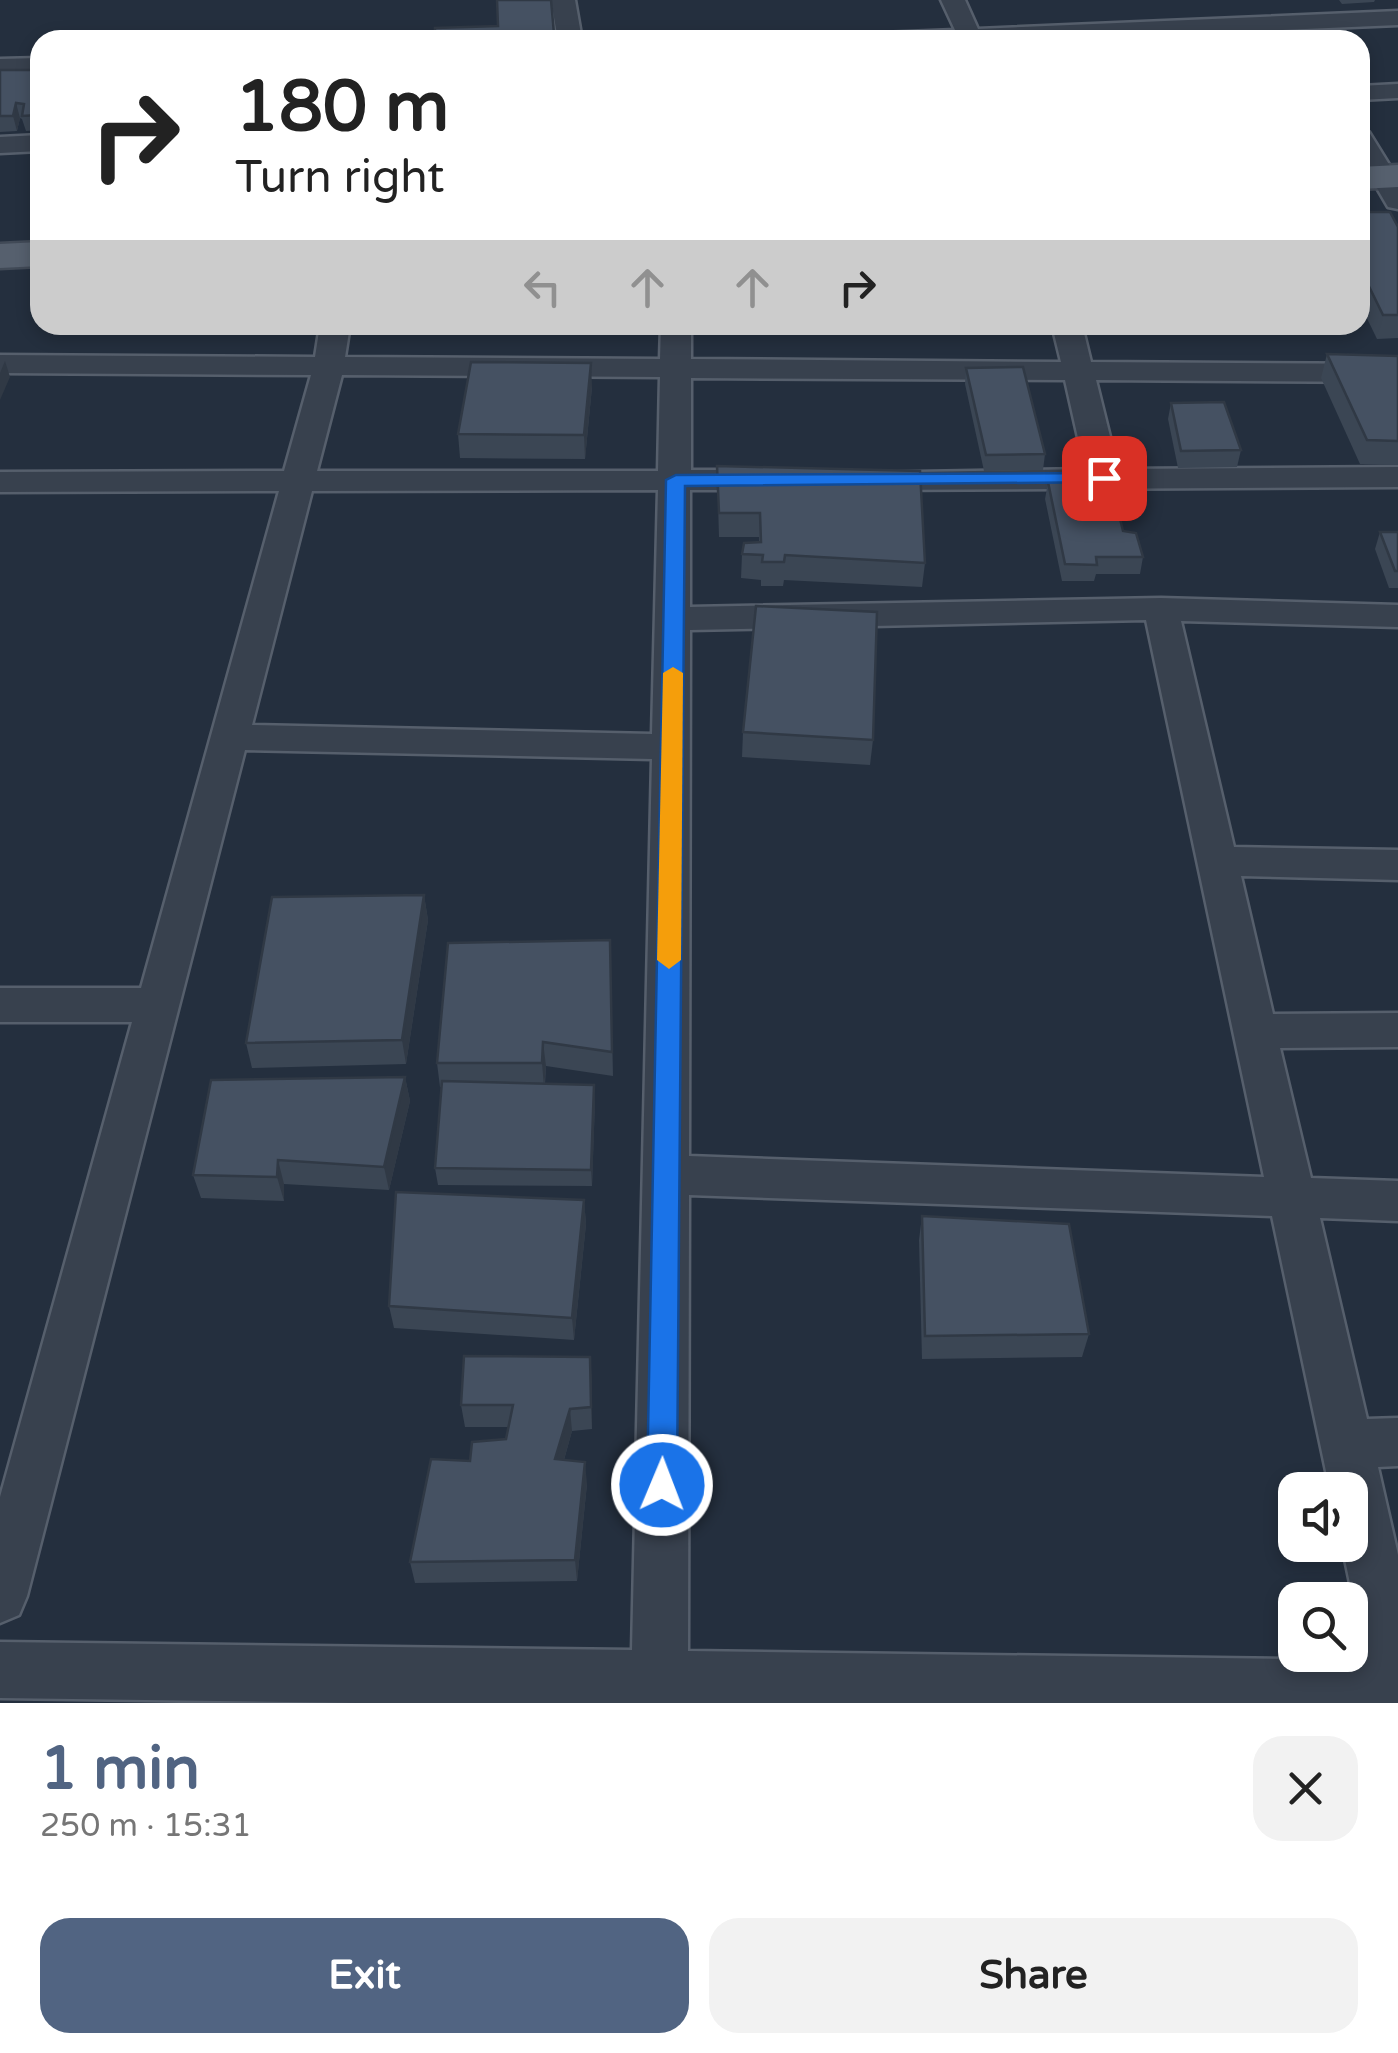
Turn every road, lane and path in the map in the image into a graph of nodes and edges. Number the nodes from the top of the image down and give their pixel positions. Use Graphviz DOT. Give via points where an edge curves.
graph roads {
  1 [pos="563,0"];
  2 [pos="954,0"];
  3 [pos="1312,0"];
  4 [pos="1398,18"];
  5 [pos="1331,22"];
  6 [pos="568,30"];
  7 [pos="967,30"];
  8 [pos="1293,30"];
  9 [pos="30,65"];
  10 [pos="0,66"];
  11 [pos="1398,91"];
  12 [pos="1370,92"];
  13 [pos="30,144"];
  14 [pos="0,145"];
  15 [pos="1370,157"];
  16 [pos="1385,188"];
  17 [pos="30,238"];
  18 [pos="0,239"];
  19 [pos="30,254"];
  20 [pos="0,256"];
  21 [pos="1070,335"];
  22 [pos="332,345"];
  23 [pos="677,346"];
  24 [pos="0,364"];
  25 [pos="1079,370"];
  26 [pos="1398,373"];
  27 [pos="1398,477"];
  28 [pos="1104,478"];
  29 [pos="676,480"];
  30 [pos="0,482"];
  31 [pos="297,482"];
  32 [pos="1161,609"];
  33 [pos="1398,616"];
  34 [pos="674,619"];
  35 [pos="230,738"];
  36 [pos="672,747"];
  37 [pos="1217,861"];
  38 [pos="1398,865"];
  39 [pos="158,1005"];
  40 [pos="0,1006"];
  41 [pos="1398,1030"];
  42 [pos="1255,1031"];
  43 [pos="666,1174"];
  44 [pos="1292,1197"];
  45 [pos="1398,1202"];
  46 [pos="1398,1442"];
  47 [pos="1346,1444"];
  48 [pos="0,1596"];
  49 [pos="0,1670"];
  50 [pos="1398,1676"];
  51 [pos="660,1679"];
  52 [pos="1398,1689"];
  1 -- 6 [label="street"];
  2 -- 7 [label="street"];
  3 -- 5 [label="street"];
  4 -- 5 [label="street"];
  5 -- 8 [label="street"];
  9 -- 10 [label="street"];
  11 -- 12 [label="street"];
  13 -- 14 [label="street"];
  15 -- 16 [label="street"];
  17 -- 18 [label="main road"];
  19 -- 20 [label="main road"];
  21 -- 25 [label="street"];
  22 -- 23 [label="street"];
  22 -- 24 [label="street"];
  22 -- 31 [label="street"];
  23 -- 25 [label="street"];
  23 -- 29 [label="street"];
  25 -- 26 [label="street"];
  25 -- 28 [label="street"];
  27 -- 28 [label="street"];
  28 -- 29 [label="street"];
  29 -- 31 [label="street"];
  29 -- 34 [label="street"];
  30 -- 31 [label="street"];
  31 -- 35 [label="street"];
  32 -- 33 [label="street"];
  32 -- 34 [label="street"];
  32 -- 37 [label="street"];
  34 -- 36 [label="street"];
  35 -- 36 [label="street"];
  35 -- 39 [label="street"];
  36 -- 43 [label="street"];
  37 -- 38 [label="street"];
  37 -- 42 [label="street"];
  39 -- 40 [label="street"];
  39 -- 48 [label="street"];
  41 -- 42 [label="street"];
  42 -- 44 [label="street"];
  43 -- 44 [label="street"];
  43 -- 51 [label="street"];
  44 -- 45 [label="street"];
  44 -- 47 [label="street"];
  46 -- 47 [label="street"];
  47 -- 50 [label="street"];
  49 -- 51 [label="street"];
  51 -- 52 [label="street"];
}
